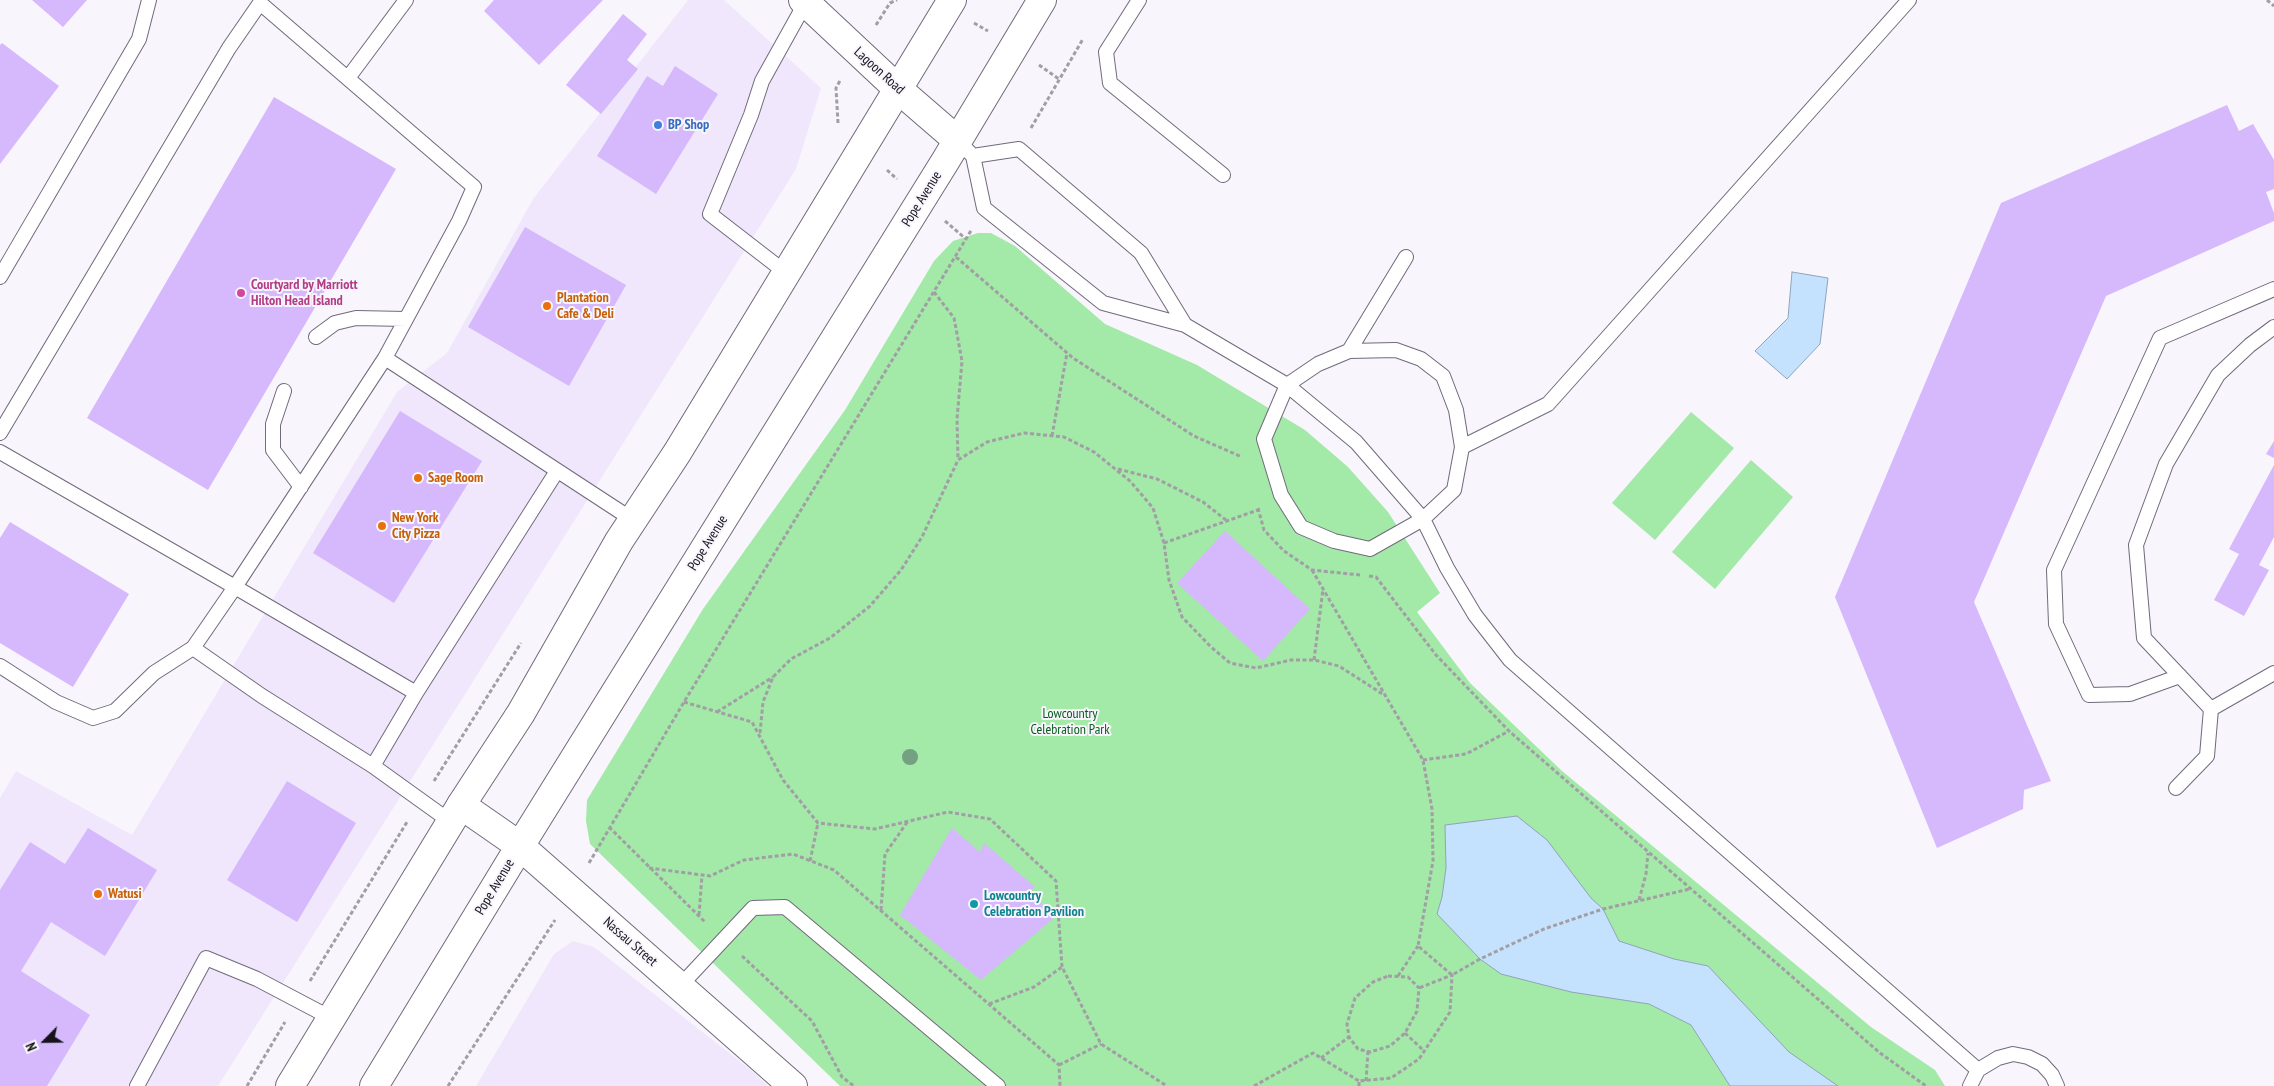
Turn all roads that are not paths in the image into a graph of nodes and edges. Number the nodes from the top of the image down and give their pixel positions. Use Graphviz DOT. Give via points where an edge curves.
graph roads {
  1 [pos="149,0"];
  2 [pos="406,0"];
  3 [pos="952,0"];
  4 [pos="1042,0"];
  5 [pos="1139,0"];
  6 [pos="1909,0"];
  7 [pos="805,1"];
  8 [pos="348,78"];
  9 [pos="898,89"];
  10 [pos="965,148"];
  11 [pos="1223,175"];
  12 [pos="1406,257"];
  13 [pos="785,272"];
  14 [pos="0,277"];
  15 [pos="2274,289"];
  16 [pos="406,319"];
  17 [pos="1186,325"];
  18 [pos="2274,327"];
  19 [pos="316,337"];
  20 [pos="1349,351"];
  21 [pos="385,358"];
  22 [pos="1287,385"];
  23 [pos="284,391"];
  24 [pos="0,433"];
  25 [pos="1462,447"];
  26 [pos="0,452"];
  27 [pos="557,470"];
  28 [pos="301,487"];
  29 [pos="1423,519"];
  30 [pos="633,520"];
  31 [pos="235,587"];
  32 [pos="193,648"];
  33 [pos="0,666"];
  34 [pos="2274,672"];
  35 [pos="2180,676"];
  36 [pos="416,693"];
  37 [pos="2211,709"];
  38 [pos="373,766"];
  39 [pos="2176,788"];
  40 [pos="456,814"];
  41 [pos="520,846"];
  42 [pos="680,986"];
  43 [pos="332,1018"];
  44 [pos="1978,1070"];
  45 [pos="137,1086"];
  46 [pos="290,1086"];
  47 [pos="374,1086"];
  48 [pos="793,1086"];
  49 [pos="998,1086"];
  50 [pos="1970,1086"];
  51 [pos="2057,1086"];
  1 -- 14 [label="lane" via="139,39"];
  2 -- 8 [label="lane"];
  3 -- 9 [label="main road"];
  4 -- 10 [label="main road, Pope Avenue"];
  5 -- 11 [label="lane" via="1106,52 1110,83"];
  6 -- 25 [label="lane" via="1548,404"];
  7 -- 9 [label="main road, Lagoon Road"];
  7 -- 13 [label="lane" via="762,81 710,214"];
  8 -- 16 [label="lane" via="474,186 459,221"];
  8 -- 24 [label="lane" via="260,4 229,48"];
  9 -- 10 [label="main road, Lagoon Road"];
  9 -- 13 [label="main road"];
  10 -- 17 [label="lane" via="1019,149 1141,254"];
  10 -- 17 [label="lane" via="984,208 1104,303"];
  10 -- 41 [label="main road, Pope Avenue"];
  12 -- 20 [label="lane"];
  13 -- 30 [label="main road" via="677,453"];
  15 -- 35 [label="lane" via="2160,338 2054,570 2056,624 2089,695 2130,694"];
  16 -- 19 [label="lane" via="356,318 335,323"];
  16 -- 21 [label="lane"];
  17 -- 22 [label="lane"];
  18 -- 35 [label="lane" via="2218,375 2166,464 2136,546 2144,638"];
  20 -- 22 [label="lane" via="1318,364"];
  20 -- 25 [label="lane" via="1396,350 1421,359 1444,376 1456,410"];
  21 -- 27 [label="lane"];
  21 -- 28 [label="lane"];
  22 -- 29 [label="lane" via="1356,442"];
  22 -- 29 [label="lane" via="1264,438 1281,495 1301,527 1334,541 1370,549"];
  23 -- 28 [label="lane" via="273,424 273,450"];
  25 -- 29 [label="lane" via="1454,490"];
  26 -- 31 [label="lane"];
  27 -- 30 [label="lane"];
  27 -- 36 [label="lane"];
  28 -- 31 [label="lane"];
  29 -- 44 [label="lane" via="1447,568 1476,615 1510,660"];
  30 -- 40 [label="main road" via="521,713"];
  31 -- 32 [label="lane"];
  31 -- 36 [label="lane"];
  32 -- 33 [label="lane" via="154,673 115,711 93,718 56,702"];
  32 -- 38 [label="lane"];
  34 -- 37 [label="lane"];
  35 -- 37 [label="lane"];
  36 -- 38 [label="lane"];
  37 -- 39 [label="lane" via="2207,756"];
  38 -- 40 [label="lane"];
  40 -- 41 [label="main road, Nassau Street"];
  40 -- 43 [label="main road"];
  41 -- 42 [label="main road, Nassau Street"];
  41 -- 47 [label="main road, Pope Avenue"];
  42 -- 48 [label="main road, Nassau Street"];
  42 -- 49 [label="lane" via="753,908 785,907"];
  43 -- 45 [label="lane" via="257,978 206,958"];
  43 -- 46 [label="main road"];
  44 -- 50 [label="lane"];
  44 -- 51 [label="lane" via="1998,1058 2013,1054 2028,1057 2042,1064"];
}
